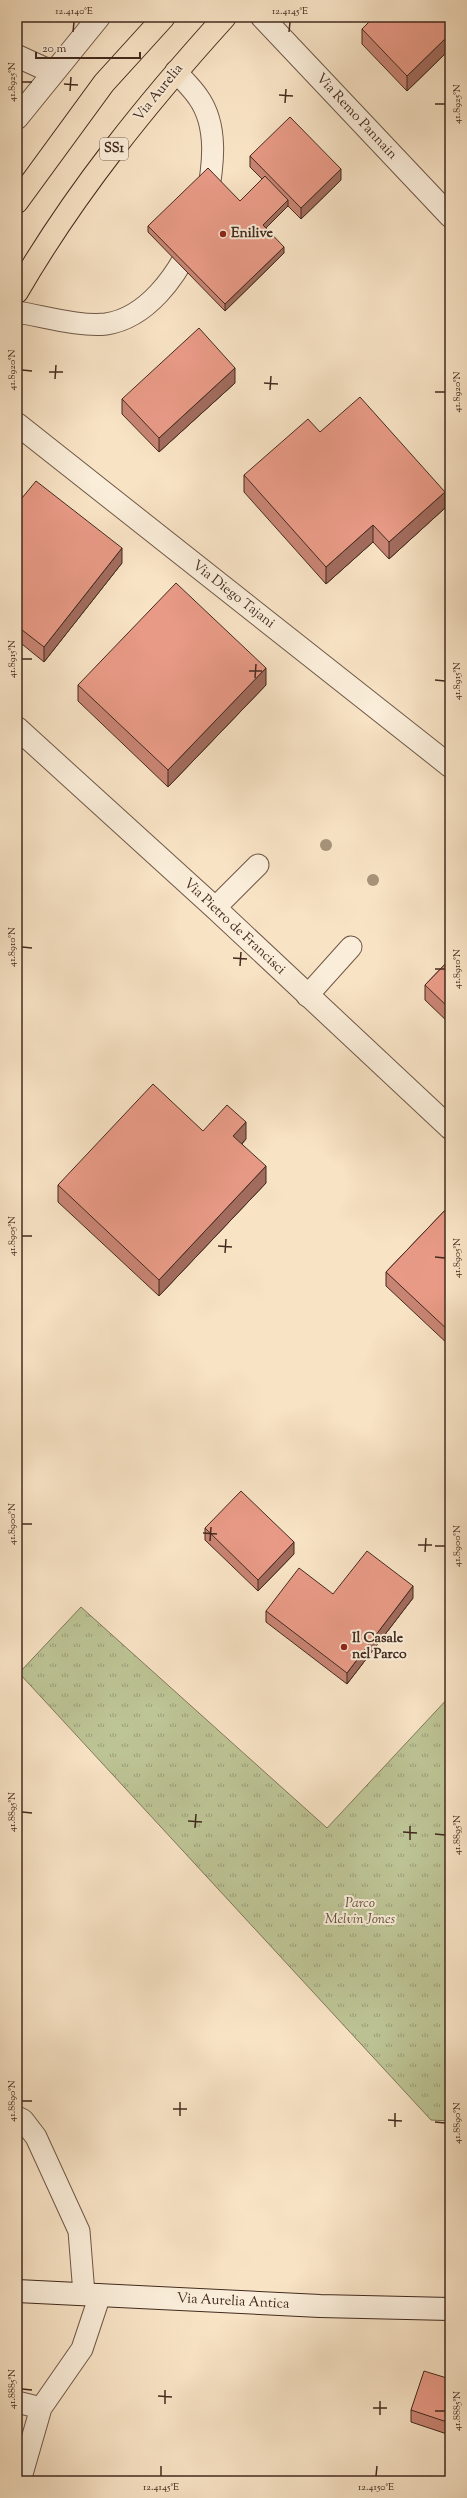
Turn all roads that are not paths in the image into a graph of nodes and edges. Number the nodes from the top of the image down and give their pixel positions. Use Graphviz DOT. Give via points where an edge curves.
graph roads {
  1 [pos="99,17"];
  2 [pos="164,17"];
  3 [pos="225,17"];
  4 [pos="262,17"];
  5 [pos="17,56"];
  6 [pos="52,72"];
  7 [pos="176,72"];
  8 [pos="17,118"];
  9 [pos="17,202"];
  10 [pos="450,216"];
  11 [pos="17,292"];
  12 [pos="17,312"];
  13 [pos="17,424"];
  14 [pos="17,728"];
  15 [pos="450,766"];
  16 [pos="258,865"];
  17 [pos="215,908"];
  18 [pos="351,947"];
  19 [pos="307,996"];
  20 [pos="450,1128"];
  21 [pos="17,2117"];
  22 [pos="17,2291"];
  23 [pos="92,2295"];
  24 [pos="450,2309"];
  25 [pos="17,2402"];
  26 [pos="41,2408"];
  27 [pos="20,2481"];
  1 -- 6 [label="street"];
  2 -- 9 [label="main road" via="104,83"];
  3 -- 7 [label="main road, Via Aurelia / SS1"];
  4 -- 10 [label="street, Via Remo Pannain"];
  5 -- 6 [label="street"];
  6 -- 8 [label="street"];
  7 -- 11 [label="main road, Via Aurelia / SS1" via="94,177 33,264"];
  7 -- 12 [label="lane" via="199,98 211,132 213,165 202,221 176,272 147,305 127,318 105,324"];
  13 -- 15 [label="street, Via Diego Tajani"];
  14 -- 17 [label="street, Via Pietro de Francisci"];
  16 -- 17 [label="lane"];
  17 -- 19 [label="street, Via Pietro de Francisci"];
  18 -- 19 [label="lane"];
  19 -- 20 [label="street, Via Pietro de Francisci"];
  21 -- 23 [label="lane" via="23,2120 36,2137 79,2231"];
  22 -- 23 [label="street, Via Aurelia Antica"];
  23 -- 24 [label="street, Via Aurelia Antica"];
  23 -- 26 [label="lane" via="82,2349"];
  25 -- 26 [label="lane"];
  26 -- 27 [label="lane"];
}
